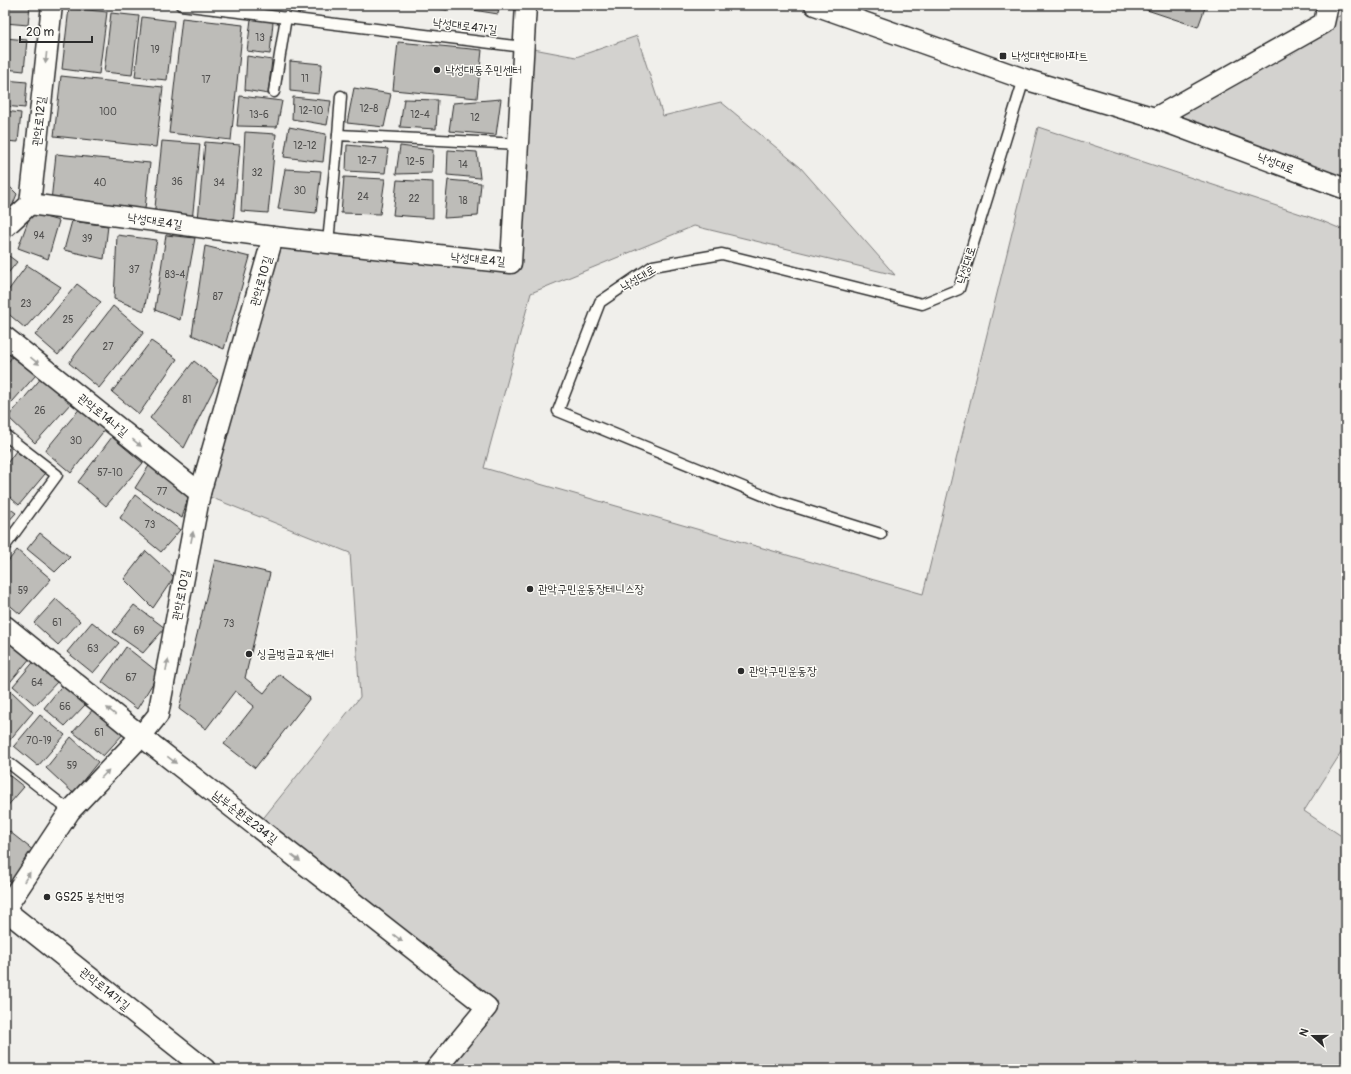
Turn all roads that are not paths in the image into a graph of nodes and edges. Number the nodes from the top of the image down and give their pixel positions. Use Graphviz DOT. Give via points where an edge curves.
graph roads {
  1 [pos="52,5"];
  2 [pos="181,5"];
  3 [pos="526,5"];
  4 [pos="815,5"];
  5 [pos="1328,5"];
  6 [pos="286,17"];
  7 [pos="523,47"];
  8 [pos="1024,79"];
  9 [pos="274,92"];
  10 [pos="341,96"];
  11 [pos="1155,118"];
  12 [pos="338,135"];
  13 [pos="518,144"];
  14 [pos="1346,189"];
  15 [pos="30,204"];
  16 [pos="5,227"];
  17 [pos="273,237"];
  18 [pos="328,243"];
  19 [pos="5,337"];
  20 [pos="5,435"];
  21 [pos="200,493"];
  22 [pos="881,534"];
  23 [pos="5,546"];
  24 [pos="5,626"];
  25 [pos="141,736"];
  26 [pos="5,760"];
  27 [pos="70,811"];
  28 [pos="5,909"];
  29 [pos="205,1069"];
  30 [pos="436,1069"];
  1 -- 15 [label="street, 관악로12길, one-way"];
  2 -- 6 [label="lane, 낙성대로4가길"];
  3 -- 7 [label="street, 낙성대로4길"];
  4 -- 8 [label="street, 낙성대로"];
  5 -- 11 [label="street" via="1324,24"];
  6 -- 7 [label="lane, 낙성대로4가길"];
  6 -- 9 [label="lane"];
  7 -- 13 [label="street, 낙성대로4길"];
  8 -- 11 [label="street, 낙성대로"];
  8 -- 22 [label="lane, 낙성대로" via="959,289 922,304 722,254 653,266 600,302 558,411 782,503"];
  10 -- 12 [label="lane"];
  11 -- 14 [label="street, 낙성대로"];
  12 -- 13 [label="lane"];
  12 -- 18 [label="lane"];
  13 -- 18 [label="street, 낙성대로4길" via="511,263"];
  15 -- 16 [label="street"];
  15 -- 17 [label="street, 낙성대로4길"];
  17 -- 18 [label="street, 낙성대로4길"];
  17 -- 21 [label="street, 관악로10길"];
  19 -- 21 [label="street, 관악로14나길, one-way"];
  20 -- 23 [label="lane" via="57,475"];
  25 -- 21 [label="street, 관악로10길, one-way" via="158,715"];
  25 -- 24 [label="street, 남부순환로234길, one-way"];
  27 -- 25 [label="street, 관악로10길, one-way"];
  25 -- 30 [label="street, 남부순환로234길, one-way" via="487,1007"];
  26 -- 27 [label="lane"];
  28 -- 27 [label="street, 관악로10길, one-way"];
  28 -- 29 [label="street, 관악로14가길"];
}
